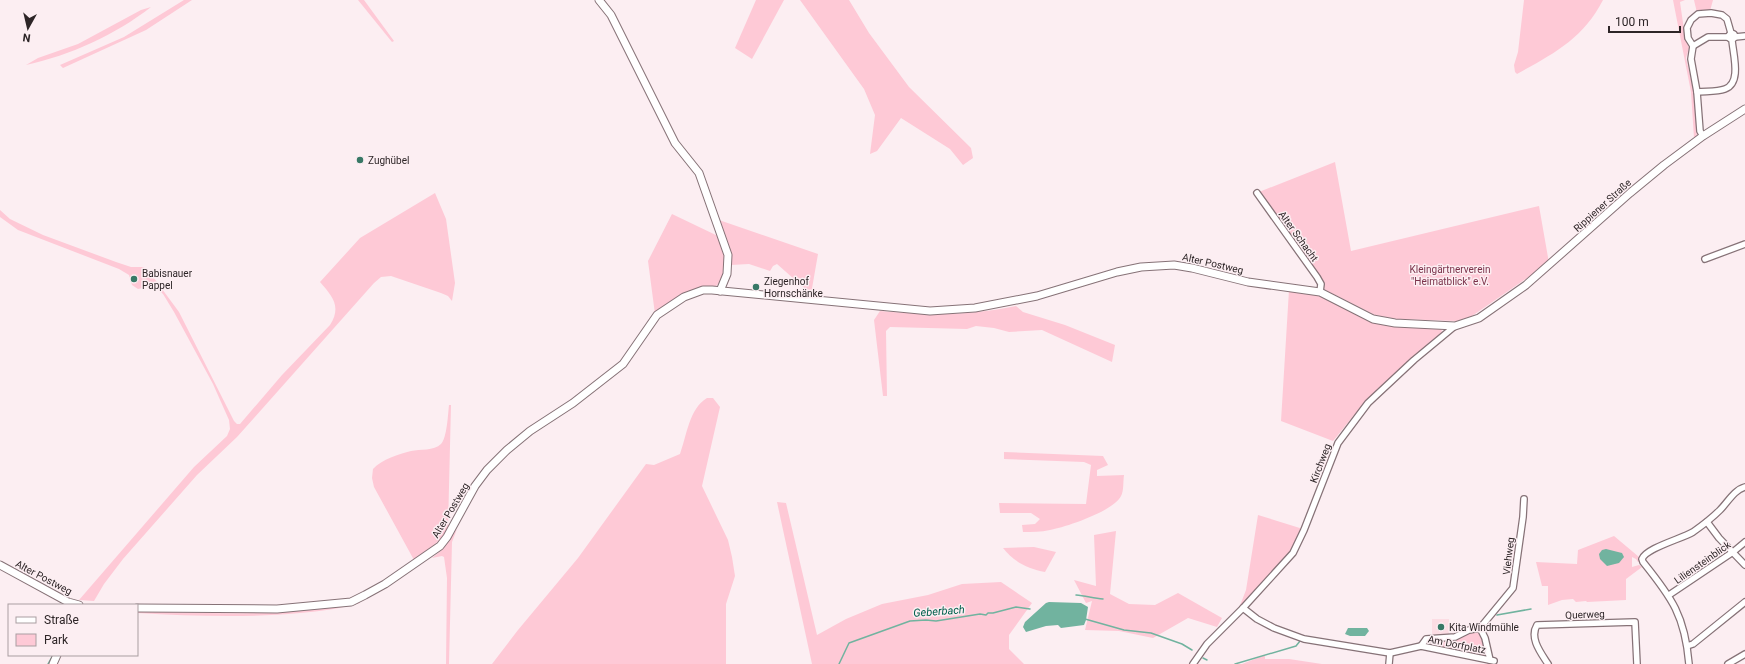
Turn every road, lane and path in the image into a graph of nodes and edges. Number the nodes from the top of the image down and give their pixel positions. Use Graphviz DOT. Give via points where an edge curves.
graph roads {
  1 [pos="600,0"];
  2 [pos="1745,36"];
  3 [pos="1731,37"];
  4 [pos="1693,46"];
  5 [pos="1697,92"];
  6 [pos="1745,109"];
  7 [pos="1703,136"];
  8 [pos="1257,193"];
  9 [pos="1745,244"];
  10 [pos="1705,259"];
  11 [pos="720,291"];
  12 [pos="1320,292"];
  13 [pos="1456,326"];
  14 [pos="1745,487"];
  15 [pos="1524,499"];
  16 [pos="1707,522"];
  17 [pos="1745,542"];
  18 [pos="1733,552"];
  19 [pos="0,565"];
  20 [pos="1745,565"];
  21 [pos="1669,595"];
  22 [pos="1745,602"];
  23 [pos="75,604"];
  24 [pos="138,608"];
  25 [pos="1243,608"];
  26 [pos="1480,628"];
  27 [pos="1421,646"];
  28 [pos="1687,646"];
  29 [pos="1390,653"];
  30 [pos="1745,654"];
  31 [pos="1193,664"];
  32 [pos="1389,664"];
  33 [pos="1548,664"];
  34 [pos="1637,664"];
  35 [pos="1688,664"];
  36 [pos="1728,664"];
  1 -- 11 [label="street" via="611,15 675,143 699,173 728,255 728,266"];
  2 -- 3 [label="street"];
  3 -- 4 [label="street" via="1708,38"];
  3 -- 4 [label="street" via="1727,19 1722,15 1711,12 1698,14 1687,28 1688,38"];
  3 -- 5 [label="street" via="1736,76 1732,86 1725,90"];
  4 -- 5 [label="street" via="1691,59"];
  5 -- 7 [label="street" via="1700,131"];
  6 -- 7 [label="street, Rippiener Straße"];
  7 -- 13 [label="street, Rippiener Straße" via="1630,193 1526,285 1475,320"];
  8 -- 12 [label="street, Alter Schacht" via="1317,277"];
  9 -- 10 [label="street"];
  11 -- 12 [label="street, Alter Postweg" via="930,310 990,306 1037,296 1117,272 1141,267 1174,265 1248,282"];
  11 -- 24 [label="street, Alter Postweg" via="695,292 658,314 623,364 573,403 525,435 487,470 440,546 365,596 351,602 276,609"];
  12 -- 13 [label="street, Alter Postweg" via="1373,319 1395,323"];
  13 -- 25 [label="street, Kirchweg" via="1414,360 1368,403 1338,443 1293,553"];
  14 -- 16 [label="street" via="1735,492"];
  15 -- 26 [label="street, Viehweg" via="1513,588"];
  16 -- 18 [label="street"];
  16 -- 21 [label="street" via="1676,541 1649,550 1642,559"];
  17 -- 18 [label="street, Liliensteinblick"];
  18 -- 20 [label="street"];
  18 -- 21 [label="street, Liliensteinblick"];
  19 -- 23 [label="street, Alter Postweg"];
  21 -- 28 [label="street"];
  22 -- 28 [label="street" via="1693,644"];
  25 -- 29 [label="street" via="1257,619 1296,637"];
  25 -- 31 [label="street, Kirchweg" via="1208,644"];
  26 -- 27 [label="street, Am Dorfplatz" via="1455,637 1426,639"];
  26 -- 27 [label="street, Am Dorfplatz" via="1492,660"];
  27 -- 29 [label="street, Am Dorfplatz"];
  28 -- 35 [label="street"];
  29 -- 32 [label="street"];
  30 -- 36 [label="street"];
  33 -- 34 [label="street, Querweg" via="1534,639 1537,625 1635,622"];
}
